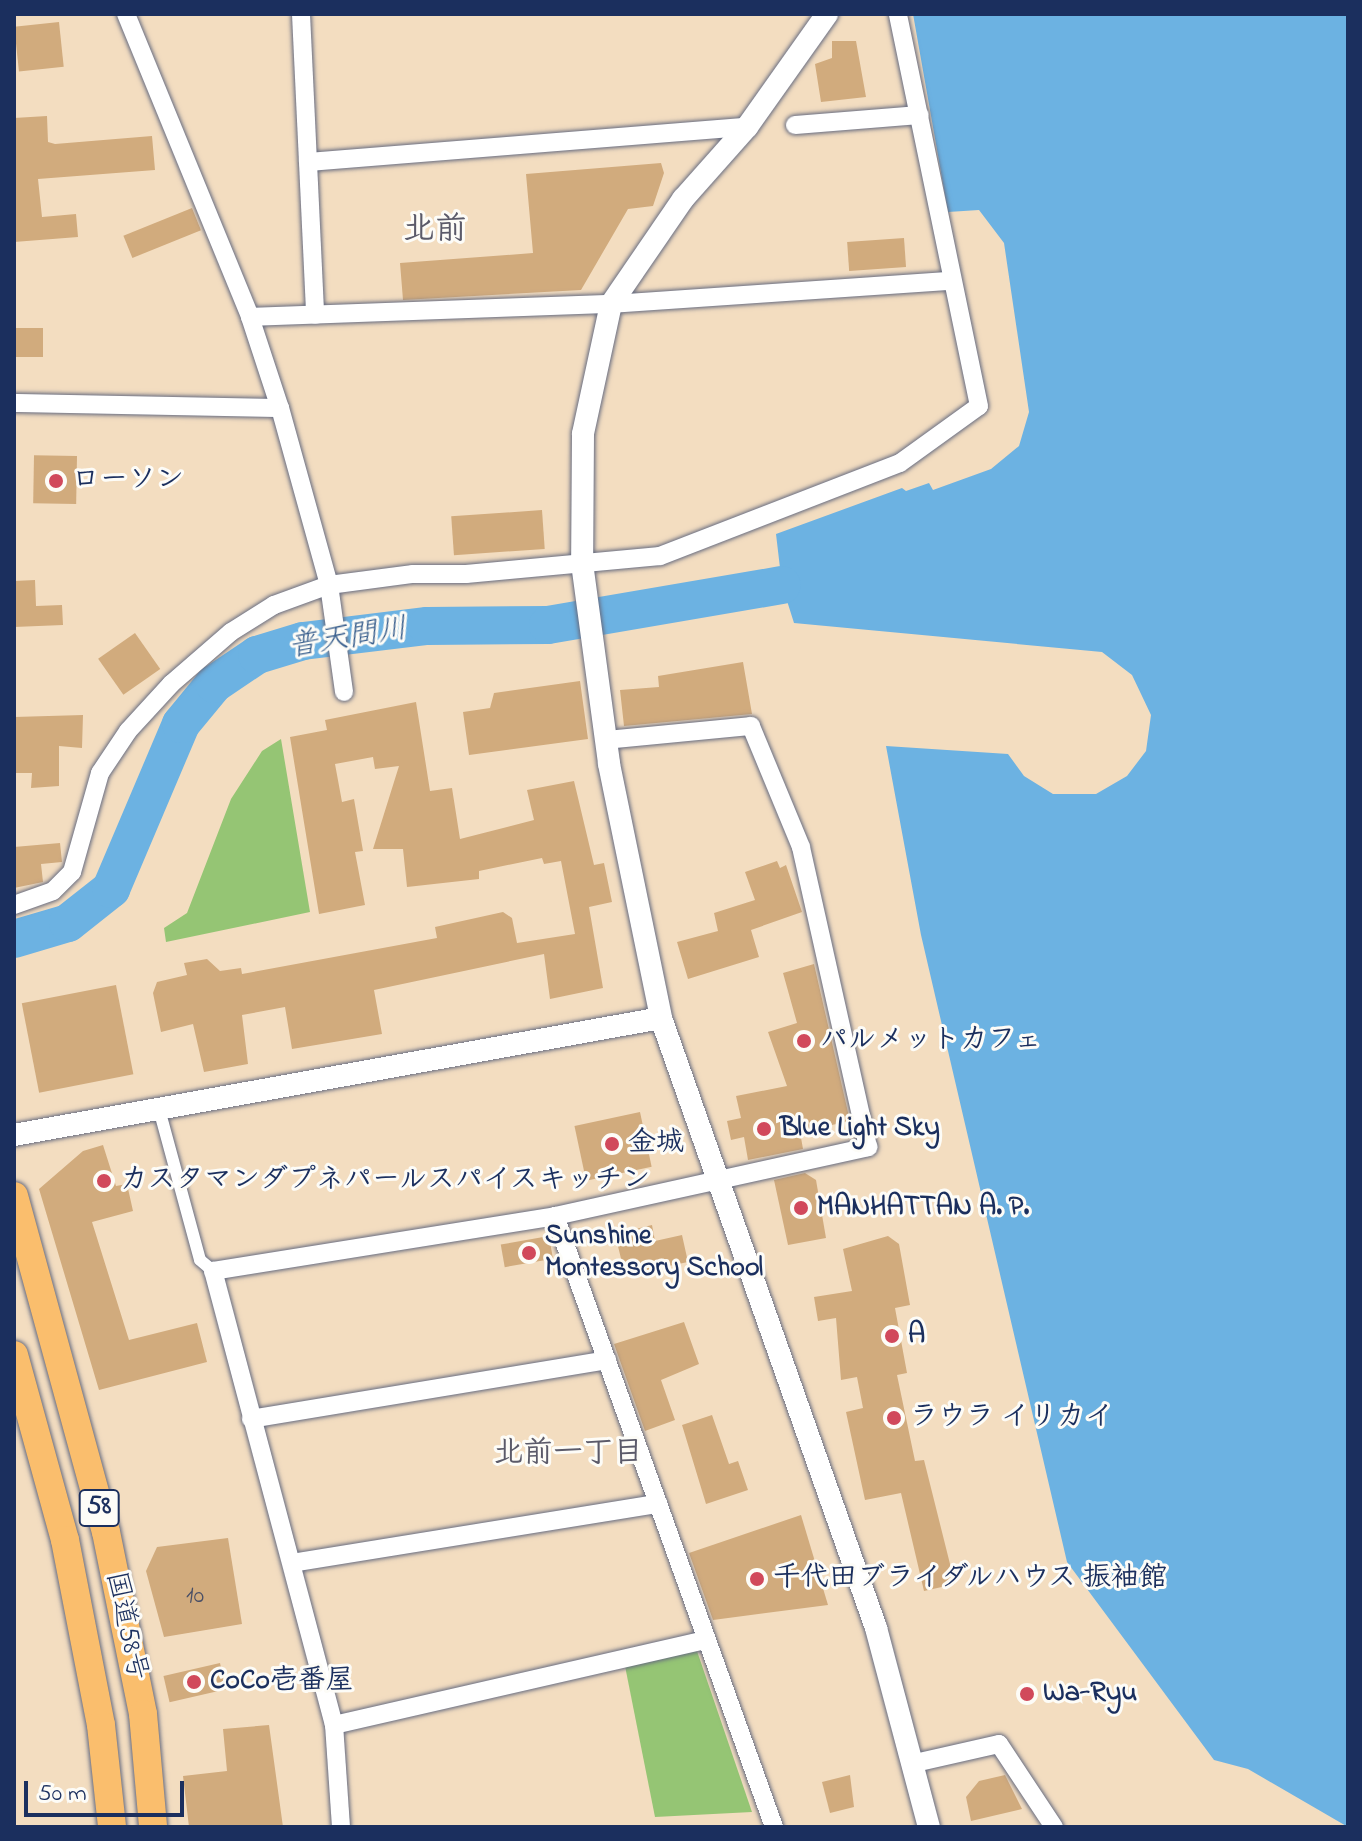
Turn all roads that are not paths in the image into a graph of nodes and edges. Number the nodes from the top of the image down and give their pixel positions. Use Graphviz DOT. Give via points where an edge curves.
graph roads {
  1 [pos="126,14"];
  2 [pos="301,14"];
  3 [pos="827,14"];
  4 [pos="898,14"];
  5 [pos="920,115"];
  6 [pos="795,125"];
  7 [pos="747,127"];
  8 [pos="308,162"];
  9 [pos="949,281"];
  10 [pos="611,304"];
  11 [pos="315,315"];
  12 [pos="250,317"];
  13 [pos="14,403"];
  14 [pos="280,408"];
  15 [pos="583,569"];
  16 [pos="330,594"];
  17 [pos="344,692"];
  18 [pos="606,740"];
  19 [pos="14,905"];
  20 [pos="661,1018"];
  21 [pos="159,1109"];
  22 [pos="14,1135"];
  23 [pos="718,1179"];
  24 [pos="14,1196"];
  25 [pos="555,1216"];
  26 [pos="213,1271"];
  27 [pos="14,1355"];
  28 [pos="607,1360"];
  29 [pos="251,1419"];
  30 [pos="658,1504"];
  31 [pos="292,1563"];
  32 [pos="706,1640"];
  33 [pos="334,1725"];
  34 [pos="915,1763"];
  35 [pos="112,1827"];
  36 [pos="153,1827"];
  37 [pos="341,1827"];
  38 [pos="774,1827"];
  39 [pos="929,1827"];
  40 [pos="1054,1827"];
  1 -- 12 [label="street"];
  2 -- 8 [label="street"];
  3 -- 7 [label="street"];
  4 -- 5 [label="street"];
  5 -- 6 [label="street"];
  5 -- 9 [label="street"];
  7 -- 8 [label="street"];
  7 -- 10 [label="street" via="683,199"];
  8 -- 11 [label="street"];
  9 -- 10 [label="street"];
  9 -- 15 [label="street" via="979,406 951,430 900,463 720,534 660,556"];
  10 -- 11 [label="street"];
  10 -- 15 [label="street" via="583,434"];
  11 -- 12 [label="street"];
  12 -- 14 [label="street"];
  13 -- 14 [label="street"];
  14 -- 16 [label="street"];
  15 -- 16 [label="street" via="413,574"];
  15 -- 18 [label="street"];
  16 -- 17 [label="street"];
  16 -- 19 [label="street" via="274,605 231,632 171,684 100,773 72,872 53,891"];
  18 -- 20 [label="street"];
  18 -- 23 [label="street" via="751,726 801,847 868,1147"];
  20 -- 21 [label="street"];
  20 -- 23 [label="street"];
  21 -- 22 [label="street"];
  21 -- 26 [label="street" via="200,1260"];
  23 -- 25 [label="street"];
  23 -- 34 [label="street" via="876,1628"];
  24 -- 36 [label="highway, 国道58号 / 58" via="106,1532 143,1714"];
  25 -- 26 [label="street"];
  25 -- 28 [label="street"];
  26 -- 29 [label="street"];
  27 -- 35 [label="highway, 国道58号 / 58" via="65,1540 101,1725"];
  28 -- 29 [label="street"];
  28 -- 30 [label="street"];
  29 -- 31 [label="street"];
  30 -- 31 [label="street"];
  30 -- 32 [label="street"];
  31 -- 33 [label="street"];
  32 -- 33 [label="street"];
  32 -- 38 [label="street"];
  33 -- 37 [label="street"];
  34 -- 39 [label="street"];
  34 -- 40 [label="street" via="999,1744"];
}
